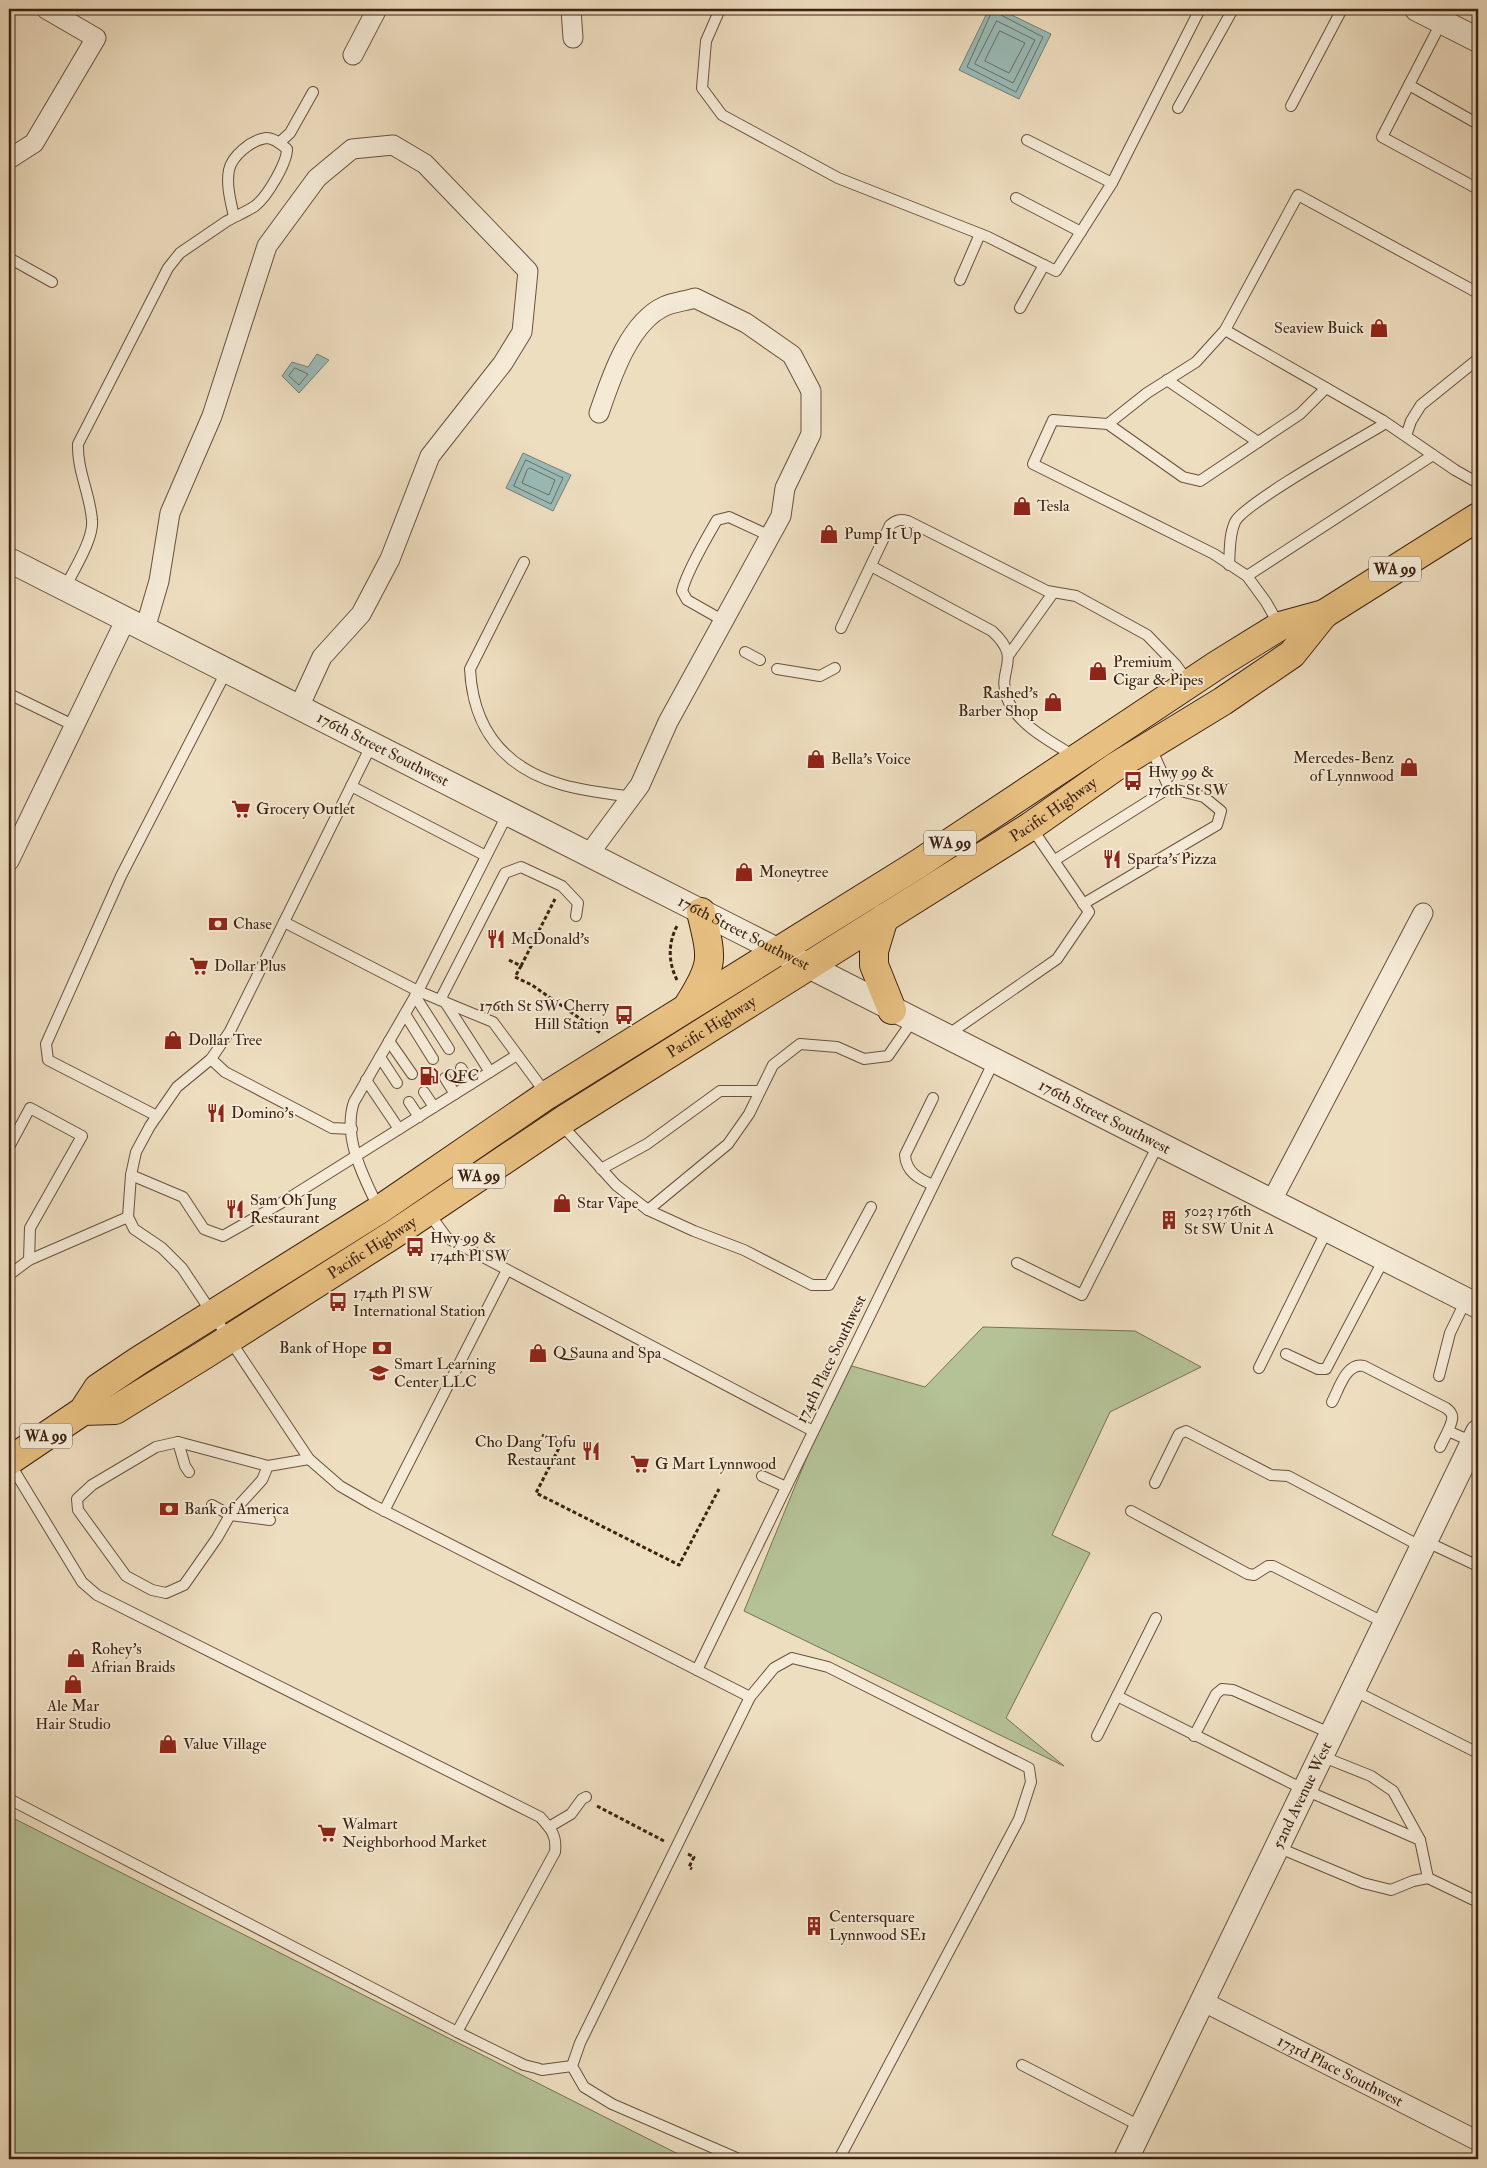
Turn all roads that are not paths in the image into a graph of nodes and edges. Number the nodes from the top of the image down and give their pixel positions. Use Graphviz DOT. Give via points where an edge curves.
graph roads {
  1 [pos="46,9"];
  2 [pos="377,9"];
  3 [pos="572,9"];
  4 [pos="720,9"];
  5 [pos="1200,9"];
  6 [pos="1233,9"];
  7 [pos="1342,9"];
  8 [pos="1417,9"];
  9 [pos="1442,21"];
  10 [pos="573,38"];
  11 [pos="1478,40"];
  12 [pos="353,55"];
  13 [pos="1409,85"];
  14 [pos="313,92"];
  15 [pos="1292,106"];
  16 [pos="1178,108"];
  17 [pos="1478,124"];
  18 [pos="1027,140"];
  19 [pos="280,142"];
  20 [pos="9,159"];
  21 [pos="1112,183"];
  22 [pos="1478,189"];
  23 [pos="1016,198"];
  24 [pos="234,217"];
  25 [pos="1081,232"];
  26 [pos="980,234"];
  27 [pos="9,258"];
  28 [pos="1044,265"];
  29 [pos="960,280"];
  30 [pos="52,282"];
  31 [pos="1478,293"];
  32 [pos="1020,308"];
  33 [pos="1225,330"];
  34 [pos="1478,359"];
  35 [pos="1167,380"];
  36 [pos="1326,388"];
  37 [pos="599,413"];
  38 [pos="1386,422"];
  39 [pos="1108,424"];
  40 [pos="1406,436"];
  41 [pos="1258,442"];
  42 [pos="1433,455"];
  43 [pos="1478,483"];
  44 [pos="1478,516"];
  45 [pos="770,536"];
  46 [pos="9,560"];
  47 [pos="524,562"];
  48 [pos="1230,564"];
  49 [pos="870,566"];
  50 [pos="1247,576"];
  51 [pos="64,588"];
  52 [pos="1053,593"];
  53 [pos="1324,614"];
  54 [pos="724,621"];
  55 [pos="136,624"];
  56 [pos="1280,626"];
  57 [pos="841,628"];
  58 [pos="745,652"];
  59 [pos="1237,653"];
  60 [pos="1008,656"];
  61 [pos="760,660"];
  62 [pos="836,668"];
  63 [pos="227,670"];
  64 [pos="777,670"];
  65 [pos="1190,684"];
  66 [pos="9,694"];
  67 [pos="299,707"];
  68 [pos="75,726"];
  69 [pos="372,744"];
  70 [pos="1150,745"];
  71 [pos="1078,758"];
  72 [pos="350,786"];
  73 [pos="1169,788"];
  74 [pos="631,797"];
  75 [pos="508,813"];
  76 [pos="1031,826"];
  77 [pos="589,854"];
  78 [pos="486,856"];
  79 [pos="1055,860"];
  80 [pos="9,862"];
  81 [pos="1083,904"];
  82 [pos="701,912"];
  83 [pos="1423,913"];
  84 [pos="576,916"];
  85 [pos="884,918"];
  86 [pos="284,922"];
  87 [pos="778,952"];
  88 [pos="807,967"];
  89 [pos="417,994"];
  90 [pos="682,998"];
  91 [pos="443,1001"];
  92 [pos="405,1014"];
  93 [pos="902,1015"];
  94 [pos="945,1037"];
  95 [pos="389,1041"];
  96 [pos="449,1049"];
  97 [pos="517,1055"];
  98 [pos="380,1057"];
  99 [pos="211,1059"];
  100 [pos="433,1059"];
  101 [pos="994,1062"];
  102 [pos="461,1068"];
  103 [pos="490,1072"];
  104 [pos="412,1074"];
  105 [pos="445,1078"];
  106 [pos="366,1080"];
  107 [pos="397,1084"];
  108 [pos="471,1084"];
  109 [pos="760,1091"];
  110 [pos="424,1092"];
  111 [pos="455,1094"];
  112 [pos="547,1095"];
  113 [pos="933,1098"];
  114 [pos="409,1102"];
  115 [pos="434,1107"];
  116 [pos="157,1116"];
  117 [pos="419,1117"];
  118 [pos="560,1122"];
  119 [pos="352,1129"];
  120 [pos="399,1129"];
  121 [pos="1158,1145"];
  122 [pos="9,1147"];
  123 [pos="357,1156"];
  124 [pos="601,1169"];
  125 [pos="131,1175"];
  126 [pos="933,1185"];
  127 [pos="1271,1202"];
  128 [pos="871,1208"];
  129 [pos="380,1210"];
  130 [pos="648,1210"];
  131 [pos="427,1211"];
  132 [pos="128,1217"];
  133 [pos="1327,1230"];
  134 [pos="1384,1259"];
  135 [pos="29,1260"];
  136 [pos="1017,1263"];
  137 [pos="507,1270"];
  138 [pos="9,1275"];
  139 [pos="1472,1303"];
  140 [pos="213,1315"];
  141 [pos="230,1340"];
  142 [pos="1286,1354"];
  143 [pos="1259,1368"];
  144 [pos="1439,1376"];
  145 [pos="1332,1402"];
  146 [pos="83,1411"];
  147 [pos="813,1431"];
  148 [pos="1448,1431"];
  149 [pos="1476,1437"];
  150 [pos="178,1442"];
  151 [pos="1440,1447"];
  152 [pos="309,1459"];
  153 [pos="9,1461"];
  154 [pos="268,1466"];
  155 [pos="189,1472"];
  156 [pos="762,1476"];
  157 [pos="1155,1483"];
  158 [pos="786,1487"];
  159 [pos="212,1505"];
  160 [pos="384,1511"];
  161 [pos="1131,1511"];
  162 [pos="230,1515"];
  163 [pos="270,1520"];
  164 [pos="1424,1544"];
  165 [pos="1478,1566"];
  166 [pos="1156,1618"];
  167 [pos="1385,1623"];
  168 [pos="697,1670"];
  169 [pos="1353,1690"];
  170 [pos="1117,1696"];
  171 [pos="750,1697"];
  172 [pos="1332,1734"];
  173 [pos="1097,1736"];
  174 [pos="1194,1736"];
  175 [pos="1478,1753"];
  176 [pos="1321,1756"];
  177 [pos="1305,1790"];
  178 [pos="584,1798"];
  179 [pos="9,1799"];
  180 [pos="549,1827"];
  181 [pos="1420,1840"];
  182 [pos="1277,1847"];
  183 [pos="1428,1878"];
  184 [pos="1478,1902"];
  185 [pos="1202,2001"];
  186 [pos="457,2032"];
  187 [pos="1022,2065"];
  188 [pos="572,2066"];
  189 [pos="1142,2127"];
  190 [pos="1478,2141"];
  191 [pos="739,2159"];
  192 [pos="839,2159"];
  193 [pos="1126,2159"];
  1 -- 20 [label="street" via="96,38 34,143"];
  2 -- 12 [label="street"];
  3 -- 10 [label="street"];
  4 -- 26 [label="lane" via="706,41 702,88 722,115 838,178"];
  5 -- 21 [label="lane"];
  6 -- 16 [label="lane"];
  7 -- 15 [label="lane"];
  8 -- 9 [label="street"];
  9 -- 11 [label="street"];
  9 -- 13 [label="lane"];
  13 -- 17 [label="lane"];
  13 -- 22 [label="lane" via="1382,137"];
  14 -- 19 [label="lane" via="290,133"];
  18 -- 21 [label="lane"];
  19 -- 24 [label="lane" via="287,149 287,157 266,195 256,205"];
  19 -- 24 [label="lane" via="268,138 255,141 238,154 229,168"];
  21 -- 25 [label="lane"];
  23 -- 25 [label="lane"];
  24 -- 51 [label="lane" via="180,253 168,268 78,444 78,458 93,521 90,536"];
  25 -- 28 [label="lane" via="1056,271"];
  26 -- 28 [label="lane"];
  26 -- 29 [label="lane"];
  27 -- 30 [label="lane"];
  28 -- 32 [label="lane"];
  31 -- 33 [label="lane" via="1298,195"];
  33 -- 35 [label="lane" via="1196,362"];
  33 -- 36 [label="lane"];
  34 -- 40 [label="lane" via="1421,405"];
  35 -- 39 [label="lane"];
  35 -- 41 [label="lane"];
  36 -- 38 [label="lane"];
  36 -- 41 [label="lane" via="1300,414"];
  37 -- 45 [label="street" via="615,368 641,324 664,307 695,298 746,323 792,355 811,391 811,434 785,488 781,516"];
  38 -- 40 [label="lane"];
  38 -- 48 [label="lane" via="1255,502 1236,520"];
  39 -- 41 [label="lane" via="1183,477 1200,481"];
  39 -- 48 [label="lane" via="1053,420 1033,464"];
  40 -- 42 [label="lane"];
  42 -- 43 [label="lane"];
  42 -- 50 [label="lane"];
  44 -- 53 [label="highway, Pacific Highway / WA 99"];
  45 -- 54 [label="street"];
  45 -- 54 [label="lane" via="729,516 717,520 684,580 682,591 687,600"];
  46 -- 51 [label="street, 176th Street Southwest"];
  47 -- 74 [label="lane" via="470,669 478,713 491,739 506,756 526,770 561,784"];
  48 -- 50 [label="lane"];
  49 -- 52 [label="lane" via="890,525 902,520"];
  49 -- 57 [label="lane"];
  49 -- 60 [label="lane" via="992,631 1006,646"];
  50 -- 56 [label="lane"];
  51 -- 55 [label="street, 176th Street Southwest"];
  52 -- 60 [label="lane"];
  52 -- 65 [label="lane" via="1076,596 1147,636"];
  53 -- 56 [label="highway, Pacific Highway / WA 99"];
  53 -- 70 [label="highway, Pacific Highway / WA 99" via="1292,654"];
  54 -- 74 [label="street"];
  55 -- 63 [label="street, 176th Street Southwest"];
  55 -- 67 [label="street" via="159,581 170,514 212,416 267,246 317,178 352,149 393,144 425,164 528,271 522,332 503,363 430,456 390,559 361,614 322,657"];
  55 -- 68 [label="street"];
  56 -- 59 [label="highway, Pacific Highway / WA 99"];
  58 -- 61 [label="lane"];
  59 -- 65 [label="highway, Pacific Highway / WA 99"];
  59 -- 70 [label="highway" via="1226,678 1169,717"];
  60 -- 71 [label="lane" via="1005,688 1012,707 1032,729"];
  62 -- 64 [label="lane" via="820,676"];
  63 -- 67 [label="street, 176th Street Southwest"];
  63 -- 116 [label="lane" via="121,876 46,1044 48,1060"];
  65 -- 71 [label="highway, Pacific Highway / WA 99"];
  66 -- 68 [label="lane"];
  67 -- 69 [label="street, 176th Street Southwest"];
  68 -- 80 [label="street"];
  69 -- 72 [label="lane"];
  69 -- 75 [label="street, 176th Street Southwest"];
  70 -- 73 [label="lane"];
  70 -- 76 [label="highway, Pacific Highway / WA 99"];
  71 -- 87 [label="highway, Pacific Highway / WA 99"];
  72 -- 78 [label="lane"];
  72 -- 86 [label="lane"];
  73 -- 79 [label="lane"];
  73 -- 81 [label="lane" via="1204,797 1221,811 1217,825"];
  74 -- 77 [label="street"];
  75 -- 77 [label="street, 176th Street Southwest"];
  75 -- 78 [label="lane"];
  76 -- 79 [label="lane"];
  76 -- 85 [label="highway, Pacific Highway / WA 99"];
  77 -- 82 [label="street, 176th Street Southwest"];
  78 -- 89 [label="lane"];
  79 -- 81 [label="lane"];
  81 -- 94 [label="lane" via="1089,912 1057,959"];
  82 -- 87 [label="street, 176th Street Southwest"];
  82 -- 90 [label="highway" via="710,948 709,966 704,980"];
  83 -- 127 [label="street"];
  84 -- 91 [label="lane" via="578,903 562,886 522,867 505,873"];
  85 -- 88 [label="highway, Pacific Highway / WA 99"];
  85 -- 93 [label="highway" via="874,951 874,964"];
  86 -- 89 [label="lane"];
  86 -- 99 [label="lane" via="230,1031"];
  87 -- 88 [label="street, 176th Street Southwest"];
  87 -- 90 [label="highway, Pacific Highway / WA 99"];
  88 -- 93 [label="street, 176th Street Southwest"];
  88 -- 118 [label="highway, Pacific Highway / WA 99"];
  89 -- 91 [label="lane"];
  89 -- 92 [label="lane"];
  89 -- 96 [label="lane"];
  90 -- 112 [label="highway, Pacific Highway / WA 99"];
  91 -- 97 [label="lane" via="493,1022"];
  91 -- 103 [label="lane"];
  92 -- 95 [label="lane"];
  92 -- 100 [label="lane"];
  93 -- 94 [label="street, 176th Street Southwest"];
  93 -- 109 [label="lane" via="888,1056 864,1059 837,1047 800,1044 773,1065"];
  94 -- 101 [label="street, 176th Street Southwest"];
  95 -- 98 [label="lane"];
  95 -- 104 [label="lane"];
  97 -- 103 [label="lane"];
  97 -- 112 [label="lane"];
  98 -- 106 [label="lane"];
  98 -- 107 [label="lane"];
  99 -- 116 [label="lane" via="177,1087"];
  99 -- 119 [label="lane" via="225,1072 332,1128"];
  101 -- 121 [label="street, 176th Street Southwest"];
  101 -- 126 [label="lane, 174th Place Southwest"];
  102 -- 108 [label="lane"];
  103 -- 108 [label="lane"];
  105 -- 111 [label="lane"];
  106 -- 119 [label="lane" via="350,1115"];
  106 -- 120 [label="lane"];
  108 -- 111 [label="lane"];
  109 -- 124 [label="lane" via="720,1091 646,1144"];
  109 -- 130 [label="lane" via="728,1144"];
  110 -- 115 [label="lane"];
  111 -- 115 [label="lane"];
  112 -- 129 [label="highway, Pacific Highway / WA 99"];
  113 -- 126 [label="lane" via="906,1155 912,1172"];
  114 -- 117 [label="lane"];
  115 -- 117 [label="lane"];
  116 -- 125 [label="lane" via="136,1152"];
  117 -- 120 [label="lane"];
  118 -- 124 [label="lane"];
  118 -- 131 [label="highway, Pacific Highway / WA 99"];
  119 -- 123 [label="lane"];
  120 -- 123 [label="lane"];
  121 -- 127 [label="street, 176th Street Southwest"];
  121 -- 136 [label="lane" via="1082,1295"];
  122 -- 135 [label="lane" via="30,1108 82,1136 30,1228"];
  123 -- 125 [label="lane" via="223,1236 204,1229 183,1196"];
  123 -- 129 [label="lane"];
  124 -- 130 [label="lane"];
  125 -- 132 [label="lane"];
  126 -- 147 [label="lane, 174th Place Southwest"];
  127 -- 133 [label="street, 176th Street Southwest"];
  128 -- 130 [label="lane" via="829,1285 812,1285 744,1250"];
  129 -- 140 [label="highway, Pacific Highway / WA 99"];
  131 -- 137 [label="lane" via="447,1238"];
  131 -- 141 [label="highway, Pacific Highway / WA 99"];
  132 -- 135 [label="lane"];
  132 -- 140 [label="lane" via="134,1228 162,1248 182,1268"];
  133 -- 134 [label="street, 176th Street Southwest"];
  133 -- 143 [label="lane"];
  134 -- 139 [label="street, 176th Street Southwest"];
  134 -- 142 [label="lane" via="1326,1369 1318,1369"];
  135 -- 138 [label="lane"];
  137 -- 147 [label="lane"];
  137 -- 160 [label="lane"];
  139 -- 144 [label="lane" via="1450,1333"];
  140 -- 141 [label="lane"];
  140 -- 146 [label="highway, Pacific Highway / WA 99" via="98,1388"];
  141 -- 146 [label="highway, Pacific Highway / WA 99" via="115,1410"];
  141 -- 152 [label="lane"];
  145 -- 148 [label="lane" via="1350,1368 1364,1366 1446,1408 1453,1419"];
  146 -- 153 [label="highway, Pacific Highway / WA 99"];
  147 -- 158 [label="lane, 174th Place Southwest"];
  148 -- 149 [label="lane"];
  148 -- 151 [label="lane"];
  149 -- 164 [label="street, 52nd Avenue West"];
  150 -- 154 [label="lane"];
  150 -- 155 [label="lane"];
  150 -- 162 [label="lane" via="156,1447 92,1485 77,1499 78,1510 126,1576 152,1590 166,1593 184,1585"];
  152 -- 154 [label="lane"];
  152 -- 160 [label="lane" via="340,1486"];
  153 -- 180 [label="lane" via="82,1582 97,1595 386,1738 540,1818"];
  154 -- 162 [label="lane" via="262,1480"];
  156 -- 158 [label="lane"];
  157 -- 164 [label="lane" via="1179,1434 1186,1431 1271,1475 1288,1476"];
  158 -- 168 [label="lane, 174th Place Southwest"];
  159 -- 162 [label="lane"];
  160 -- 168 [label="lane"];
  161 -- 167 [label="lane" via="1248,1574 1254,1575 1273,1566"];
  162 -- 163 [label="lane"];
  164 -- 165 [label="lane"];
  164 -- 167 [label="street, 52nd Avenue West"];
  166 -- 170 [label="lane"];
  167 -- 169 [label="street, 52nd Avenue West"];
  168 -- 171 [label="lane"];
  169 -- 172 [label="street, 52nd Avenue West"];
  169 -- 175 [label="lane"];
  170 -- 173 [label="lane"];
  170 -- 174 [label="lane"];
  171 -- 188 [label="lane" via="580,2043"];
  171 -- 192 [label="lane" via="774,1668 792,1658 828,1667 1029,1768 1032,1782 1019,1819"];
  172 -- 174 [label="lane" via="1233,1690 1222,1689 1216,1694"];
  172 -- 176 [label="street, 52nd Avenue West"];
  174 -- 177 [label="lane"];
  176 -- 177 [label="street, 52nd Avenue West"];
  176 -- 181 [label="lane" via="1372,1776 1394,1791"];
  177 -- 181 [label="lane"];
  177 -- 182 [label="street, 52nd Avenue West"];
  178 -- 180 [label="lane" via="571,1814"];
  179 -- 186 [label="lane"];
  180 -- 186 [label="lane" via="556,1840 555,1852"];
  181 -- 183 [label="lane"];
  182 -- 183 [label="lane" via="1364,1883 1391,1890"];
  182 -- 185 [label="street, 52nd Avenue West"];
  183 -- 184 [label="lane"];
  185 -- 189 [label="street, 52nd Avenue West"];
  185 -- 190 [label="street, 173rd Place Southwest"];
  186 -- 188 [label="lane" via="542,2070"];
  187 -- 189 [label="lane"];
  188 -- 191 [label="lane" via="584,2087 612,2104"];
  189 -- 193 [label="street, 52nd Avenue West"];
}
